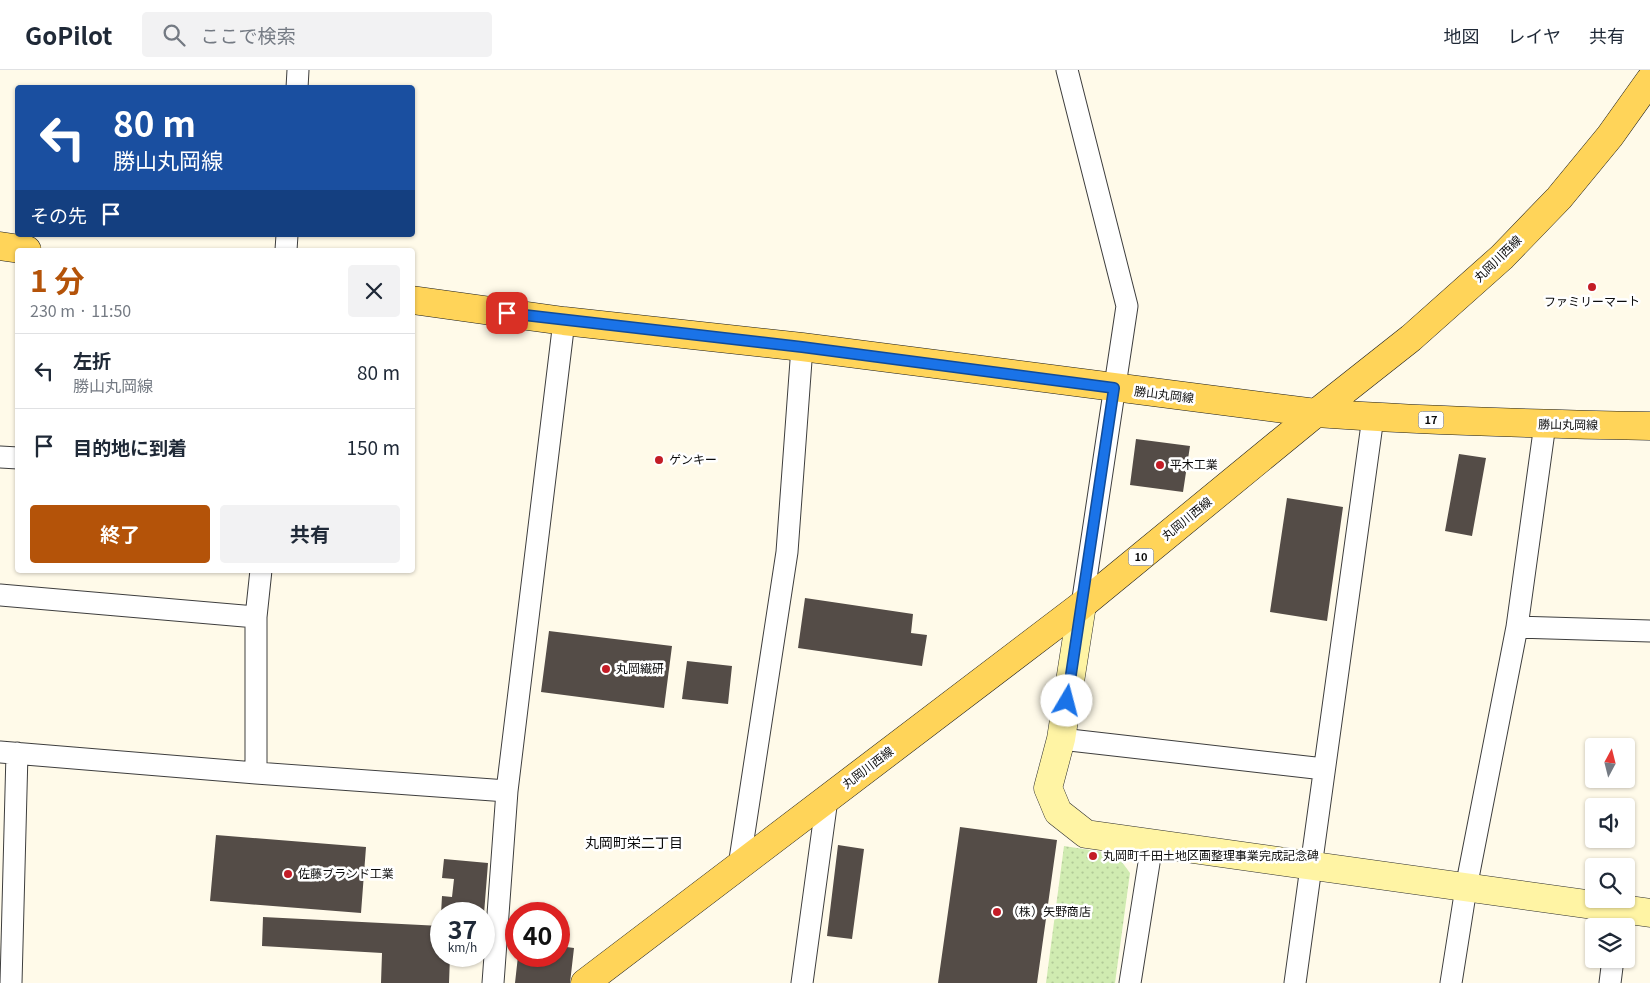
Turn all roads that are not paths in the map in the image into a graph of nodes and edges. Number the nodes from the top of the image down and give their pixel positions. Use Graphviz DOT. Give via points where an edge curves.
graph roads {
  1 [pos="298,70"];
  2 [pos="1067,70"];
  3 [pos="1650,80"];
  4 [pos="297,85"];
  5 [pos="0,246"];
  6 [pos="15,248"];
  7 [pos="415,300"];
  8 [pos="564,321"];
  9 [pos="802,347"];
  10 [pos="1114,388"];
  11 [pos="1316,413"];
  12 [pos="1373,418"];
  13 [pos="1545,424"];
  14 [pos="1650,426"];
  15 [pos="0,457"];
  16 [pos="15,458"];
  17 [pos="261,573"];
  18 [pos="0,595"];
  19 [pos="1082,605"];
  20 [pos="256,616"];
  21 [pos="1516,627"];
  22 [pos="1650,632"];
  23 [pos="1062,739"];
  24 [pos="8,752"];
  25 [pos="1324,769"];
  26 [pos="256,773"];
  27 [pos="507,791"];
  28 [pos="827,799"];
  29 [pos="1152,844"];
  30 [pos="739,866"];
  31 [pos="1312,866"];
  32 [pos="1466,888"];
  33 [pos="1650,913"];
  34 [pos="1619,918"];
  35 [pos="6,944"];
  36 [pos="1612,968"];
  37 [pos="11,983"];
  38 [pos="493,983"];
  39 [pos="585,983"];
  40 [pos="802,983"];
  41 [pos="1130,983"];
  42 [pos="1295,983"];
  43 [pos="1451,983"];
  44 [pos="1610,983"];
  1 -- 4 [label="street"];
  2 -- 10 [label="street" via="1127,306"];
  3 -- 11 [label="main road, 丸岡川西線 / 10" via="1560,198 1502,257 1411,338"];
  5 -- 6 [label="main road"];
  7 -- 8 [label="main road, 勝山丸岡線 / 17"];
  8 -- 9 [label="main road, 勝山丸岡線 / 17"];
  8 -- 27 [label="street"];
  9 -- 10 [label="main road, 勝山丸岡線 / 17"];
  9 -- 30 [label="street" via="787,552"];
  10 -- 11 [label="main road, 勝山丸岡線 / 17"];
  10 -- 19 [label="street"];
  11 -- 12 [label="main road, 勝山丸岡線 / 17"];
  11 -- 19 [label="main road, 丸岡川西線 / 10"];
  12 -- 13 [label="main road, 勝山丸岡線 / 17"];
  12 -- 25 [label="street"];
  13 -- 14 [label="main road, 勝山丸岡線 / 17"];
  13 -- 21 [label="street"];
  15 -- 16 [label="street"];
  17 -- 20 [label="street"];
  18 -- 20 [label="street"];
  19 -- 23 [label="street"];
  19 -- 28 [label="main road, 丸岡川西線 / 10"];
  20 -- 26 [label="street"];
  21 -- 22 [label="street"];
  21 -- 32 [label="street"];
  23 -- 25 [label="street"];
  23 -- 29 [label="street" via="1048,788 1058,812 1086,834"];
  24 -- 26 [label="street"];
  24 -- 35 [label="street"];
  25 -- 31 [label="street"];
  26 -- 27 [label="street"];
  27 -- 38 [label="street"];
  28 -- 30 [label="main road, 丸岡川西線 / 10"];
  28 -- 40 [label="street"];
  29 -- 31 [label="street"];
  29 -- 41 [label="street"];
  30 -- 39 [label="main road, 丸岡川西線 / 10"];
  31 -- 32 [label="street"];
  31 -- 42 [label="street"];
  32 -- 34 [label="street"];
  32 -- 43 [label="street"];
  33 -- 34 [label="street"];
  35 -- 37 [label="street"];
  36 -- 44 [label="street"];
}
